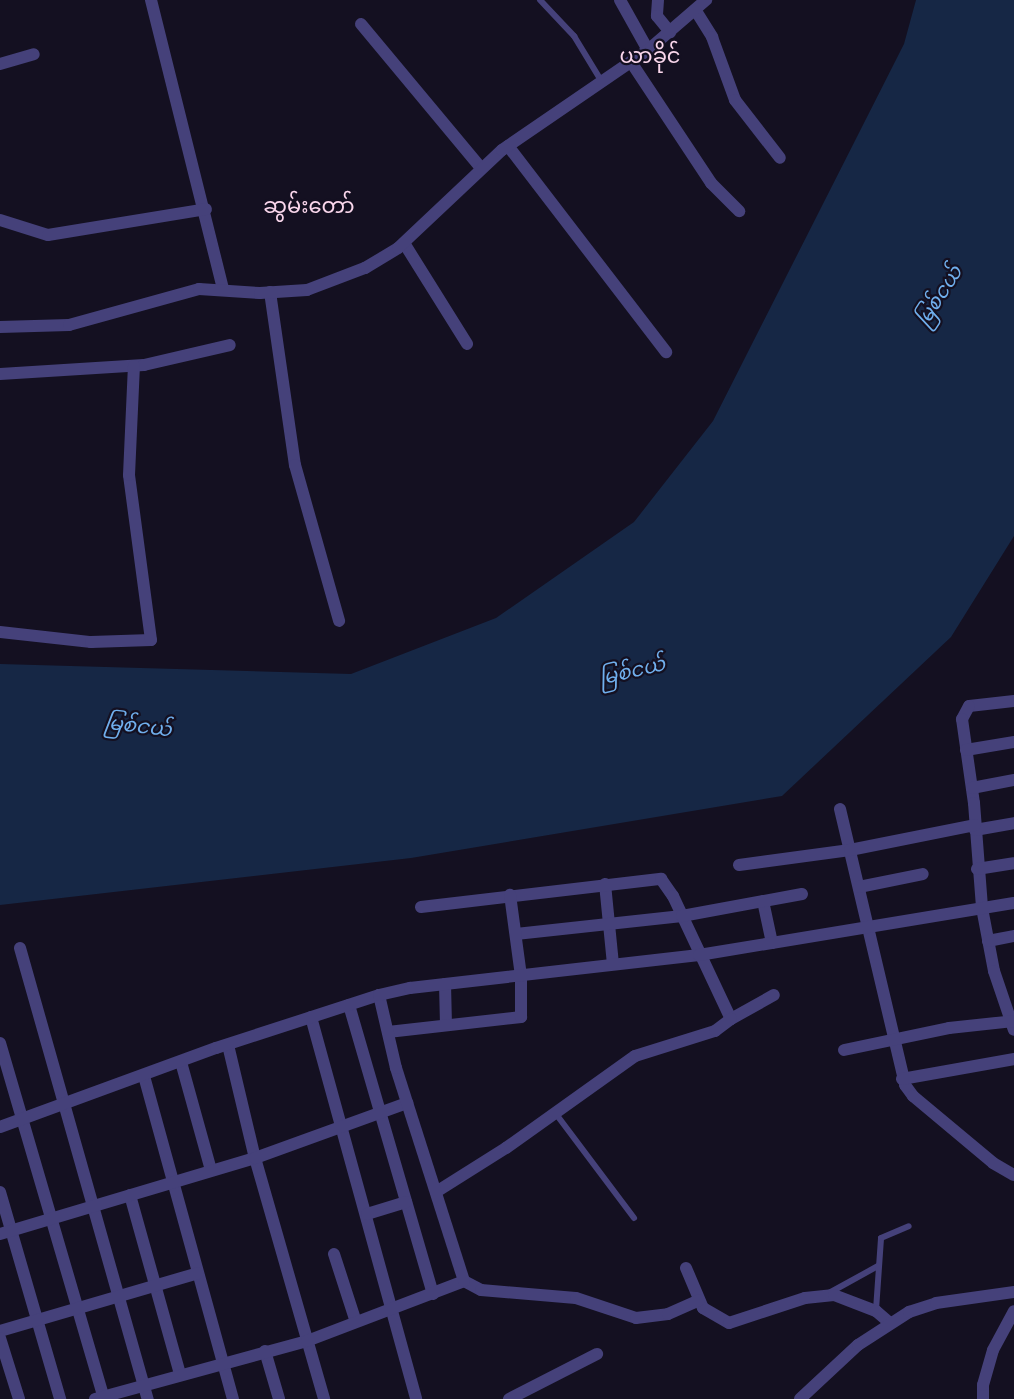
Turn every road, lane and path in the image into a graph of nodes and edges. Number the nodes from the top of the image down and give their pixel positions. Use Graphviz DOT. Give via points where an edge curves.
graph roads {
  1 [pos="151,0"];
  2 [pos="540,0"];
  3 [pos="620,0"];
  4 [pos="658,0"];
  5 [pos="706,0"];
  6 [pos="696,11"];
  7 [pos="361,24"];
  8 [pos="670,32"];
  9 [pos="648,50"];
  10 [pos="34,54"];
  11 [pos="630,62"];
  12 [pos="0,64"];
  13 [pos="602,82"];
  14 [pos="507,146"];
  15 [pos="780,158"];
  16 [pos="480,167"];
  17 [pos="206,209"];
  18 [pos="739,211"];
  19 [pos="0,220"];
  20 [pos="404,243"];
  21 [pos="223,288"];
  22 [pos="270,292"];
  23 [pos="0,327"];
  24 [pos="467,344"];
  25 [pos="230,345"];
  26 [pos="666,352"];
  27 [pos="134,366"];
  28 [pos="0,374"];
  29 [pos="339,621"];
  30 [pos="0,632"];
  31 [pos="1014,701"];
  32 [pos="1014,742"];
  33 [pos="966,750"];
  34 [pos="1014,780"];
  35 [pos="972,788"];
  36 [pos="840,809"];
  37 [pos="1014,823"];
  38 [pos="975,828"];
  39 [pos="850,850"];
  40 [pos="1014,863"];
  41 [pos="739,865"];
  42 [pos="977,869"];
  43 [pos="923,874"];
  44 [pos="605,884"];
  45 [pos="858,887"];
  46 [pos="802,894"];
  47 [pos="510,895"];
  48 [pos="763,902"];
  49 [pos="1014,903"];
  50 [pos="421,907"];
  51 [pos="982,908"];
  52 [pos="682,916"];
  53 [pos="610,926"];
  54 [pos="867,927"];
  55 [pos="516,934"];
  56 [pos="1014,936"];
  57 [pos="988,941"];
  58 [pos="771,943"];
  59 [pos="20,948"];
  60 [pos="699,955"];
  61 [pos="613,964"];
  62 [pos="521,976"];
  63 [pos="445,984"];
  64 [pos="379,995"];
  65 [pos="774,995"];
  66 [pos="350,1005"];
  67 [pos="311,1017"];
  68 [pos="730,1019"];
  69 [pos="1013,1024"];
  70 [pos="446,1025"];
  71 [pos="388,1032"];
  72 [pos="893,1038"];
  73 [pos="0,1043"];
  74 [pos="228,1045"];
  75 [pos="844,1050"];
  76 [pos="1014,1059"];
  77 [pos="181,1062"];
  78 [pos="144,1076"];
  79 [pos="902,1079"];
  80 [pos="407,1104"];
  81 [pos="62,1105"];
  82 [pos="380,1114"];
  83 [pos="556,1114"];
  84 [pos="21,1120"];
  85 [pos="0,1127"];
  86 [pos="342,1127"];
  87 [pos="255,1158"];
  88 [pos="211,1170"];
  89 [pos="1014,1175"];
  90 [pos="172,1182"];
  91 [pos="0,1192"];
  92 [pos="436,1192"];
  93 [pos="130,1195"];
  94 [pos="406,1202"];
  95 [pos="92,1206"];
  96 [pos="367,1214"];
  97 [pos="634,1218"];
  98 [pos="50,1219"];
  99 [pos="909,1226"];
  100 [pos="5,1233"];
  101 [pos="334,1254"];
  102 [pos="878,1266"];
  103 [pos="686,1268"];
  104 [pos="198,1273"];
  105 [pos="464,1281"];
  106 [pos="157,1285"];
  107 [pos="1014,1292"];
  108 [pos="433,1294"];
  109 [pos="826,1295"];
  110 [pos="117,1296"];
  111 [pos="699,1300"];
  112 [pos="393,1308"];
  113 [pos="77,1309"];
  114 [pos="876,1311"];
  115 [pos="1014,1311"];
  116 [pos="37,1321"];
  117 [pos="356,1322"];
  118 [pos="890,1323"];
  119 [pos="0,1331"];
  120 [pos="0,1338"];
  121 [pos="307,1341"];
  122 [pos="265,1352"];
  123 [pos="597,1354"];
  124 [pos="223,1362"];
  125 [pos="180,1374"];
  126 [pos="144,1384"];
  127 [pos="806,1397"];
  128 [pos="101,1398"];
  129 [pos="19,1399"];
  130 [pos="60,1399"];
  131 [pos="148,1399"];
  132 [pos="233,1399"];
  133 [pos="279,1399"];
  134 [pos="324,1399"];
  135 [pos="416,1399"];
  136 [pos="509,1399"];
  137 [pos="983,1399"];
  1 -- 17 [label="street"];
  2 -- 13 [label="lane" via="574,36"];
  3 -- 9 [label="street"];
  4 -- 8 [label="street" via="657,16"];
  5 -- 6 [label="street"];
  6 -- 8 [label="street"];
  6 -- 15 [label="street" via="712,37 735,100"];
  7 -- 16 [label="street"];
  8 -- 9 [label="street"];
  9 -- 11 [label="street"];
  10 -- 12 [label="street"];
  11 -- 13 [label="street"];
  11 -- 18 [label="street" via="711,183"];
  13 -- 14 [label="street"];
  14 -- 16 [label="street"];
  14 -- 26 [label="street"];
  16 -- 20 [label="street"];
  17 -- 19 [label="street" via="48,235"];
  17 -- 21 [label="street"];
  20 -- 22 [label="street" via="335,282 307,290"];
  20 -- 24 [label="street"];
  21 -- 22 [label="street"];
  21 -- 23 [label="street" via="199,289 69,325"];
  22 -- 29 [label="street" via="295,465"];
  25 -- 27 [label="street"];
  27 -- 28 [label="street"];
  27 -- 30 [label="street" via="129,475 151,640 91,642"];
  31 -- 33 [label="street" via="966,708 962,719"];
  32 -- 33 [label="street"];
  33 -- 35 [label="street"];
  34 -- 35 [label="street"];
  35 -- 38 [label="street"];
  36 -- 39 [label="street"];
  37 -- 38 [label="street"];
  38 -- 39 [label="street"];
  38 -- 42 [label="street"];
  39 -- 41 [label="street"];
  39 -- 45 [label="street"];
  40 -- 42 [label="street"];
  42 -- 51 [label="street"];
  43 -- 45 [label="street"];
  44 -- 47 [label="street"];
  44 -- 52 [label="street" via="663,880"];
  44 -- 53 [label="street"];
  45 -- 54 [label="street"];
  46 -- 48 [label="street"];
  47 -- 50 [label="street"];
  47 -- 55 [label="street"];
  48 -- 52 [label="street"];
  48 -- 58 [label="street"];
  49 -- 51 [label="street"];
  51 -- 54 [label="street"];
  51 -- 57 [label="street"];
  52 -- 53 [label="street"];
  52 -- 60 [label="street"];
  53 -- 55 [label="street"];
  53 -- 61 [label="street"];
  54 -- 58 [label="street"];
  54 -- 72 [label="street"];
  55 -- 62 [label="street"];
  56 -- 57 [label="street"];
  57 -- 69 [label="street"];
  58 -- 60 [label="street"];
  59 -- 81 [label="street"];
  60 -- 61 [label="street"];
  60 -- 68 [label="street"];
  61 -- 62 [label="street"];
  62 -- 63 [label="street"];
  62 -- 70 [label="street" via="521,1017"];
  63 -- 64 [label="street"];
  63 -- 70 [label="street"];
  64 -- 66 [label="street"];
  64 -- 71 [label="street"];
  65 -- 68 [label="street"];
  66 -- 67 [label="street"];
  66 -- 82 [label="street"];
  67 -- 74 [label="street"];
  67 -- 86 [label="street"];
  68 -- 83 [label="street" via="715,1031 635,1056"];
  69 -- 72 [label="street"];
  70 -- 71 [label="street"];
  71 -- 80 [label="street"];
  72 -- 75 [label="street"];
  72 -- 79 [label="street"];
  73 -- 84 [label="street"];
  74 -- 77 [label="street"];
  74 -- 87 [label="street"];
  76 -- 79 [label="street"];
  77 -- 78 [label="street"];
  77 -- 88 [label="street"];
  78 -- 81 [label="street"];
  78 -- 90 [label="street"];
  79 -- 89 [label="street" via="913,1096 993,1163"];
  80 -- 82 [label="street"];
  80 -- 92 [label="street"];
  81 -- 84 [label="street"];
  81 -- 95 [label="street"];
  82 -- 86 [label="street"];
  82 -- 94 [label="street"];
  83 -- 92 [label="street"];
  83 -- 97 [label="lane"];
  84 -- 85 [label="street"];
  84 -- 98 [label="street"];
  86 -- 87 [label="street"];
  86 -- 96 [label="street"];
  87 -- 88 [label="street"];
  87 -- 121 [label="street"];
  88 -- 90 [label="street"];
  90 -- 93 [label="street"];
  90 -- 104 [label="street"];
  91 -- 100 [label="street"];
  92 -- 105 [label="street"];
  93 -- 95 [label="street"];
  93 -- 106 [label="street"];
  94 -- 96 [label="street"];
  94 -- 108 [label="street"];
  95 -- 98 [label="street"];
  95 -- 110 [label="street"];
  96 -- 112 [label="street"];
  98 -- 100 [label="street"];
  98 -- 113 [label="street"];
  99 -- 102 [label="lane" via="880,1238"];
  100 -- 116 [label="street"];
  101 -- 117 [label="street"];
  102 -- 109 [label="lane"];
  102 -- 114 [label="lane"];
  103 -- 111 [label="street"];
  104 -- 106 [label="street"];
  104 -- 124 [label="street"];
  105 -- 108 [label="street"];
  105 -- 111 [label="street" via="481,1290 576,1298 636,1318 668,1314"];
  106 -- 110 [label="street"];
  106 -- 125 [label="street"];
  107 -- 118 [label="street" via="936,1303"];
  108 -- 112 [label="street"];
  109 -- 111 [label="street" via="805,1298 733,1324 707,1312"];
  109 -- 114 [label="street"];
  110 -- 113 [label="street"];
  110 -- 126 [label="street"];
  112 -- 117 [label="street"];
  112 -- 135 [label="street"];
  113 -- 116 [label="street"];
  113 -- 128 [label="street"];
  114 -- 118 [label="street"];
  115 -- 137 [label="street" via="993,1350"];
  116 -- 119 [label="street"];
  116 -- 130 [label="street"];
  117 -- 121 [label="street"];
  118 -- 127 [label="street" via="835,1364"];
  120 -- 129 [label="street"];
  121 -- 122 [label="street"];
  121 -- 134 [label="street"];
  122 -- 124 [label="street"];
  122 -- 133 [label="street"];
  123 -- 136 [label="street"];
  124 -- 125 [label="street"];
  124 -- 132 [label="street"];
  125 -- 126 [label="street"];
  126 -- 128 [label="street"];
  126 -- 131 [label="street"];
}
